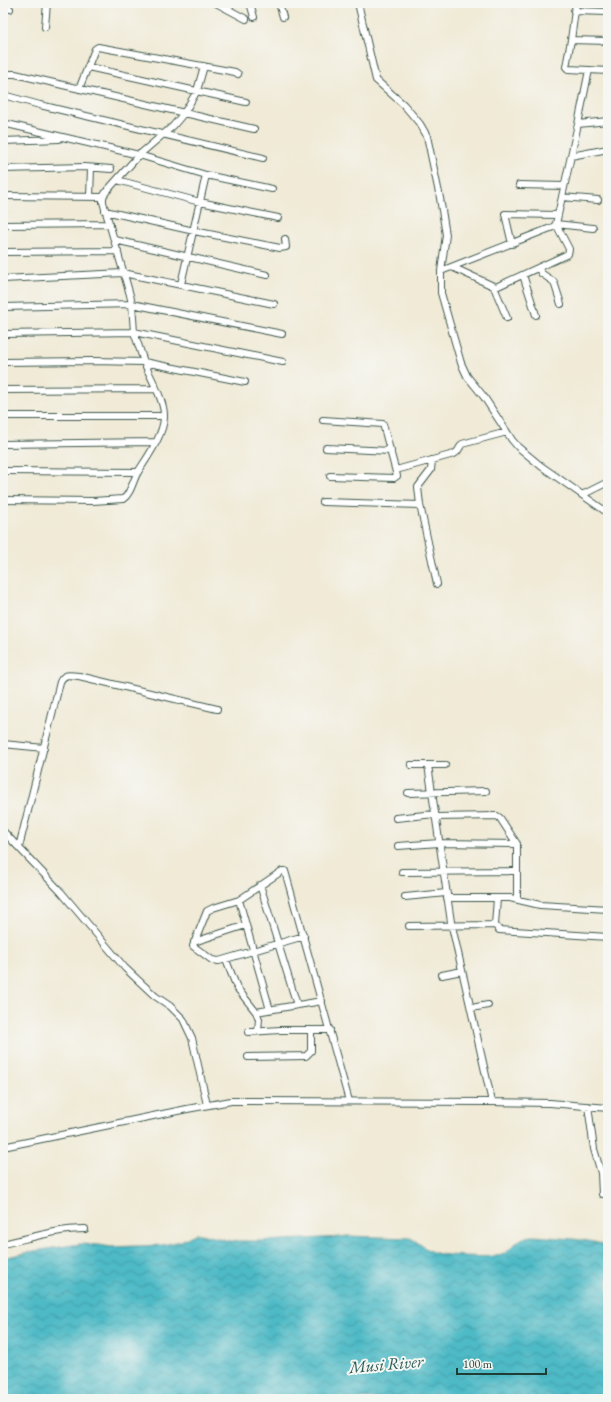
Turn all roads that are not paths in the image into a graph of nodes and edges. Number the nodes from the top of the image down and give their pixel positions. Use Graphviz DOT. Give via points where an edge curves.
graph roads {
  1 [pos="47,3"];
  2 [pos="216,3"];
  3 [pos="250,3"];
  4 [pos="279,3"];
  5 [pos="358,3"];
  6 [pos="576,3"];
  7 [pos="3,8"];
  8 [pos="10,9"];
  9 [pos="574,11"];
  10 [pos="608,11"];
  11 [pos="254,17"];
  12 [pos="283,17"];
  13 [pos="246,20"];
  14 [pos="45,27"];
  15 [pos="571,40"];
  16 [pos="608,41"];
  17 [pos="204,66"];
  18 [pos="88,67"];
  19 [pos="589,70"];
  20 [pos="608,71"];
  21 [pos="238,74"];
  22 [pos="3,76"];
  23 [pos="79,89"];
  24 [pos="197,91"];
  25 [pos="3,95"];
  26 [pos="246,102"];
  27 [pos="184,113"];
  28 [pos="608,121"];
  29 [pos="3,123"];
  30 [pos="578,124"];
  31 [pos="254,129"];
  32 [pos="163,134"];
  33 [pos="67,138"];
  34 [pos="3,141"];
  35 [pos="608,149"];
  36 [pos="139,155"];
  37 [pos="571,156"];
  38 [pos="263,158"];
  39 [pos="91,168"];
  40 [pos="111,168"];
  41 [pos="3,169"];
  42 [pos="206,175"];
  43 [pos="117,180"];
  44 [pos="519,184"];
  45 [pos="564,186"];
  46 [pos="272,189"];
  47 [pos="3,196"];
  48 [pos="90,197"];
  49 [pos="103,197"];
  50 [pos="562,197"];
  51 [pos="598,200"];
  52 [pos="200,202"];
  53 [pos="105,211"];
  54 [pos="558,215"];
  55 [pos="278,218"];
  56 [pos="110,224"];
  57 [pos="556,224"];
  58 [pos="3,225"];
  59 [pos="593,228"];
  60 [pos="194,231"];
  61 [pos="285,239"];
  62 [pos="115,240"];
  63 [pos="512,244"];
  64 [pos="118,251"];
  65 [pos="3,252"];
  66 [pos="188,257"];
  67 [pos="452,267"];
  68 [pos="539,268"];
  69 [pos="441,271"];
  70 [pos="123,274"];
  71 [pos="267,275"];
  72 [pos="523,275"];
  73 [pos="3,279"];
  74 [pos="181,284"];
  75 [pos="494,287"];
  76 [pos="132,304"];
  77 [pos="274,304"];
  78 [pos="561,304"];
  79 [pos="3,307"];
  80 [pos="536,315"];
  81 [pos="507,318"];
  82 [pos="134,332"];
  83 [pos="3,334"];
  84 [pos="282,334"];
  85 [pos="3,362"];
  86 [pos="144,362"];
  87 [pos="283,362"];
  88 [pos="245,382"];
  89 [pos="156,389"];
  90 [pos="3,390"];
  91 [pos="3,416"];
  92 [pos="164,416"];
  93 [pos="323,420"];
  94 [pos="507,432"];
  95 [pos="155,442"];
  96 [pos="3,444"];
  97 [pos="326,448"];
  98 [pos="391,451"];
  99 [pos="432,460"];
  100 [pos="396,470"];
  101 [pos="3,471"];
  102 [pos="138,472"];
  103 [pos="330,476"];
  104 [pos="608,482"];
  105 [pos="582,495"];
  106 [pos="3,500"];
  107 [pos="323,502"];
  108 [pos="420,505"];
  109 [pos="608,513"];
  110 [pos="437,584"];
  111 [pos="217,709"];
  112 [pos="3,744"];
  113 [pos="44,748"];
  114 [pos="411,765"];
  115 [pos="428,765"];
  116 [pos="444,765"];
  117 [pos="486,791"];
  118 [pos="408,793"];
  119 [pos="432,793"];
  120 [pos="435,815"];
  121 [pos="396,818"];
  122 [pos="3,831"];
  123 [pos="439,844"];
  124 [pos="517,844"];
  125 [pos="398,846"];
  126 [pos="19,847"];
  127 [pos="443,871"];
  128 [pos="517,871"];
  129 [pos="402,872"];
  130 [pos="260,885"];
  131 [pos="447,895"];
  132 [pos="405,898"];
  133 [pos="497,898"];
  134 [pos="517,899"];
  135 [pos="239,900"];
  136 [pos="608,909"];
  137 [pos="246,925"];
  138 [pos="451,925"];
  139 [pos="495,925"];
  140 [pos="410,926"];
  141 [pos="304,936"];
  142 [pos="608,937"];
  143 [pos="194,942"];
  144 [pos="279,944"];
  145 [pos="254,951"];
  146 [pos="226,960"];
  147 [pos="462,970"];
  148 [pos="442,975"];
  149 [pos="322,1002"];
  150 [pos="297,1005"];
  151 [pos="488,1005"];
  152 [pos="471,1008"];
  153 [pos="270,1010"];
  154 [pos="256,1012"];
  155 [pos="312,1030"];
  156 [pos="330,1030"];
  157 [pos="258,1031"];
  158 [pos="248,1032"];
  159 [pos="248,1057"];
  160 [pos="349,1101"];
  161 [pos="492,1102"];
  162 [pos="207,1105"];
  163 [pos="588,1106"];
  164 [pos="608,1108"];
  165 [pos="3,1147"];
  166 [pos="601,1173"];
  167 [pos="608,1173"];
  168 [pos="602,1194"];
  169 [pos="85,1229"];
  170 [pos="3,1244"];
  1 -- 14 [label="street"];
  2 -- 13 [label="street"];
  3 -- 11 [label="street"];
  4 -- 12 [label="street"];
  5 -- 69 [label="street" via="375,79 404,105 427,136 446,235"];
  6 -- 9 [label="street"];
  7 -- 8 [label="street"];
  9 -- 10 [label="street"];
  9 -- 15 [label="street"];
  15 -- 16 [label="street"];
  15 -- 19 [label="street" via="566,67"];
  17 -- 18 [label="street" via="98,47"];
  17 -- 21 [label="street"];
  17 -- 24 [label="street"];
  18 -- 23 [label="street"];
  18 -- 24 [label="street"];
  19 -- 20 [label="street"];
  19 -- 30 [label="street"];
  22 -- 23 [label="street" via="15,74"];
  23 -- 27 [label="street"];
  24 -- 26 [label="street"];
  24 -- 27 [label="street"];
  25 -- 32 [label="street"];
  27 -- 31 [label="street"];
  27 -- 32 [label="street"];
  28 -- 30 [label="street"];
  29 -- 33 [label="street"];
  30 -- 37 [label="street"];
  32 -- 36 [label="street"];
  32 -- 38 [label="street"];
  33 -- 34 [label="street"];
  33 -- 36 [label="street"];
  35 -- 37 [label="street"];
  36 -- 42 [label="street"];
  36 -- 43 [label="street"];
  37 -- 45 [label="street"];
  39 -- 40 [label="street"];
  39 -- 41 [label="street"];
  39 -- 48 [label="street"];
  42 -- 46 [label="street"];
  42 -- 52 [label="street"];
  43 -- 49 [label="street"];
  43 -- 52 [label="street"];
  44 -- 45 [label="street"];
  45 -- 50 [label="street"];
  47 -- 48 [label="street"];
  48 -- 49 [label="street"];
  49 -- 53 [label="street"];
  50 -- 51 [label="street"];
  50 -- 54 [label="street"];
  52 -- 55 [label="street"];
  52 -- 60 [label="street"];
  53 -- 56 [label="street"];
  53 -- 60 [label="street"];
  54 -- 57 [label="street"];
  54 -- 63 [label="street" via="505,214"];
  56 -- 58 [label="street"];
  56 -- 62 [label="street"];
  57 -- 59 [label="street"];
  57 -- 63 [label="street"];
  57 -- 68 [label="street" via="569,249 568,254"];
  60 -- 61 [label="street" via="284,248"];
  60 -- 66 [label="street"];
  62 -- 64 [label="street"];
  62 -- 66 [label="street"];
  63 -- 67 [label="street"];
  64 -- 65 [label="street"];
  64 -- 70 [label="street"];
  66 -- 71 [label="street"];
  66 -- 74 [label="street"];
  67 -- 69 [label="street"];
  67 -- 75 [label="street"];
  68 -- 72 [label="street"];
  68 -- 78 [label="street" via="541,273 554,282"];
  69 -- 94 [label="street" via="442,294 461,363"];
  70 -- 73 [label="street"];
  70 -- 74 [label="street"];
  70 -- 76 [label="street"];
  72 -- 75 [label="street"];
  72 -- 80 [label="street"];
  74 -- 77 [label="street"];
  75 -- 81 [label="street"];
  76 -- 79 [label="street"];
  76 -- 82 [label="street"];
  76 -- 84 [label="street"];
  82 -- 83 [label="street"];
  82 -- 86 [label="street"];
  82 -- 87 [label="street"];
  85 -- 86 [label="street"];
  86 -- 88 [label="street"];
  86 -- 89 [label="street"];
  89 -- 90 [label="street"];
  89 -- 92 [label="street"];
  91 -- 92 [label="street"];
  92 -- 95 [label="street"];
  93 -- 98 [label="street" via="383,424"];
  94 -- 99 [label="street" via="462,444 454,454"];
  94 -- 105 [label="street" via="518,447"];
  95 -- 96 [label="street"];
  95 -- 102 [label="street"];
  97 -- 98 [label="street"];
  98 -- 100 [label="street"];
  99 -- 100 [label="street"];
  99 -- 108 [label="street" via="431,470 418,488"];
  100 -- 103 [label="street" via="394,478"];
  101 -- 102 [label="street"];
  102 -- 106 [label="street" via="128,494 120,500"];
  104 -- 105 [label="street"];
  105 -- 109 [label="street"];
  107 -- 108 [label="street"];
  108 -- 110 [label="street"];
  111 -- 113 [label="street" via="66,675 60,682"];
  112 -- 113 [label="street"];
  113 -- 126 [label="street"];
  114 -- 115 [label="street"];
  115 -- 116 [label="street"];
  115 -- 119 [label="street"];
  117 -- 119 [label="street"];
  118 -- 119 [label="street"];
  119 -- 120 [label="street"];
  120 -- 121 [label="street"];
  120 -- 123 [label="street"];
  120 -- 124 [label="street" via="497,816"];
  122 -- 126 [label="street"];
  123 -- 124 [label="street"];
  123 -- 125 [label="street"];
  123 -- 127 [label="street"];
  124 -- 128 [label="street"];
  126 -- 162 [label="street" via="125,968 183,1019 192,1038"];
  127 -- 128 [label="street"];
  127 -- 129 [label="street"];
  127 -- 131 [label="street"];
  128 -- 134 [label="street"];
  130 -- 135 [label="street"];
  130 -- 141 [label="street" via="285,871"];
  130 -- 144 [label="street"];
  131 -- 132 [label="street"];
  131 -- 133 [label="street"];
  131 -- 138 [label="street"];
  133 -- 134 [label="street"];
  133 -- 139 [label="street"];
  134 -- 136 [label="street" via="540,905"];
  135 -- 137 [label="street"];
  135 -- 143 [label="street" via="206,911"];
  137 -- 143 [label="street"];
  137 -- 145 [label="street"];
  138 -- 139 [label="street"];
  138 -- 140 [label="street"];
  138 -- 147 [label="street"];
  139 -- 142 [label="street" via="499,930"];
  141 -- 144 [label="street"];
  141 -- 149 [label="street"];
  143 -- 146 [label="street" via="194,947 212,960"];
  144 -- 145 [label="street"];
  144 -- 150 [label="street"];
  145 -- 146 [label="street"];
  145 -- 153 [label="street"];
  146 -- 154 [label="street" via="236,988"];
  147 -- 148 [label="street"];
  147 -- 152 [label="street"];
  149 -- 150 [label="street"];
  149 -- 156 [label="street"];
  150 -- 153 [label="street"];
  151 -- 152 [label="street"];
  152 -- 161 [label="street"];
  153 -- 154 [label="street"];
  154 -- 157 [label="street" via="259,1019"];
  155 -- 156 [label="street"];
  155 -- 157 [label="street"];
  155 -- 159 [label="street" via="311,1052 306,1056"];
  156 -- 160 [label="street"];
  157 -- 158 [label="street"];
  160 -- 161 [label="street"];
  160 -- 162 [label="street" via="231,1101"];
  161 -- 163 [label="street"];
  162 -- 165 [label="street"];
  163 -- 164 [label="street"];
  163 -- 166 [label="street" via="594,1149"];
  166 -- 167 [label="street"];
  166 -- 168 [label="street"];
  169 -- 170 [label="street" via="71,1229"];
}
